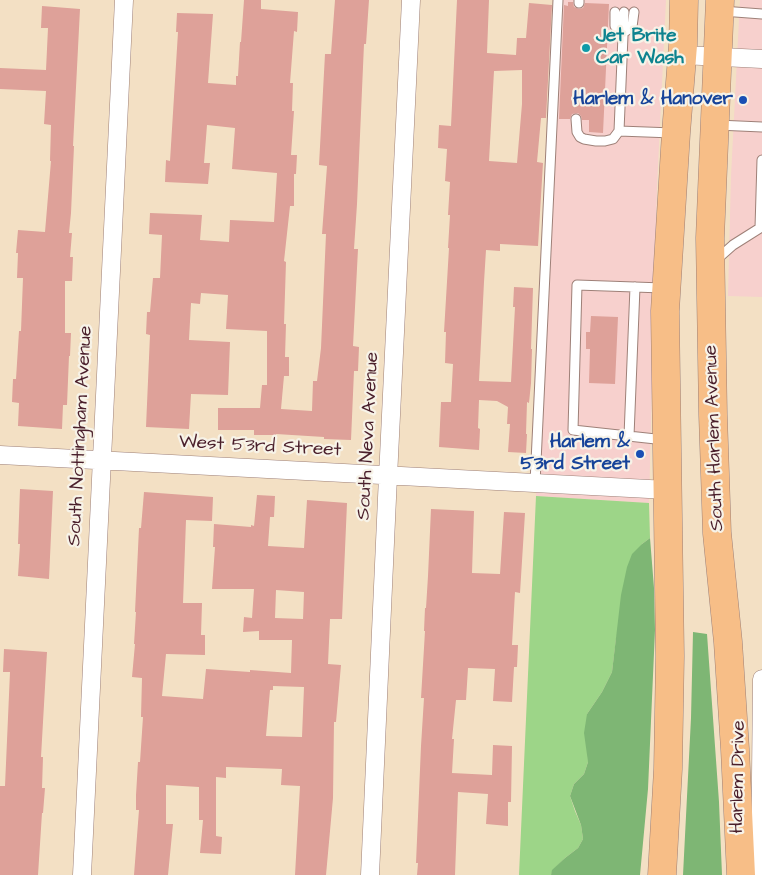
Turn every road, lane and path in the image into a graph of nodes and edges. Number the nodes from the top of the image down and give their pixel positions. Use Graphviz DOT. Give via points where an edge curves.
graph roads {
  1 [pos="124,0"];
  2 [pos="411,0"];
  3 [pos="558,0"];
  4 [pos="684,0"];
  5 [pos="720,6"];
  6 [pos="620,12"];
  7 [pos="634,12"];
  8 [pos="762,14"];
  9 [pos="623,33"];
  10 [pos="682,55"];
  11 [pos="717,57"];
  12 [pos="762,59"];
  13 [pos="576,119"];
  14 [pos="715,124"];
  15 [pos="762,127"];
  16 [pos="619,131"];
  17 [pos="676,133"];
  18 [pos="762,160"];
  19 [pos="710,265"];
  20 [pos="635,287"];
  21 [pos="666,288"];
  22 [pos="629,436"];
  23 [pos="667,440"];
  24 [pos="0,455"];
  25 [pos="102,460"];
  26 [pos="388,475"];
  27 [pos="535,483"];
  28 [pos="668,490"];
  29 [pos="762,679"];
  30 [pos="761,827"];
  31 [pos="82,875"];
  32 [pos="370,875"];
  33 [pos="662,875"];
  34 [pos="741,875"];
  35 [pos="760,875"];
  1 -- 25 [label="street, South Nottingham Avenue"];
  2 -- 26 [label="street, South Neva Avenue"];
  3 -- 27 [label="lane"];
  4 -- 10 [label="main road"];
  5 -- 8 [label="lane"];
  5 -- 11 [label="main road, South Harlem Avenue"];
  6 -- 9 [label="lane"];
  7 -- 9 [label="lane" via="632,26"];
  9 -- 16 [label="lane"];
  10 -- 11 [label="street"];
  10 -- 17 [label="main road"];
  11 -- 12 [label="street"];
  11 -- 14 [label="main road, South Harlem Avenue"];
  13 -- 16 [label="lane" via="578,135 584,140 613,139"];
  14 -- 15 [label="lane"];
  14 -- 19 [label="main road, South Harlem Avenue"];
  16 -- 17 [label="lane"];
  17 -- 21 [label="main road"];
  18 -- 19 [label="lane" via="760,228 733,244"];
  19 -- 34 [label="main road, South Harlem Avenue" via="718,533 728,642"];
  20 -- 21 [label="lane"];
  20 -- 22 [label="lane"];
  20 -- 22 [label="lane" via="576,285 573,430"];
  21 -- 23 [label="main road"];
  22 -- 23 [label="lane"];
  23 -- 28 [label="main road"];
  24 -- 25 [label="street, West 53rd Street"];
  25 -- 26 [label="street, West 53rd Street"];
  25 -- 31 [label="street, South Nottingham Avenue"];
  26 -- 27 [label="street, West 53rd Street"];
  26 -- 32 [label="street, South Neva Avenue"];
  27 -- 28 [label="street, West 53rd Street"];
  28 -- 33 [label="main road" via="670,665"];
  29 -- 30 [label="street, Harlem Drive"];
  30 -- 35 [label="street, Harlem Drive"];
}
